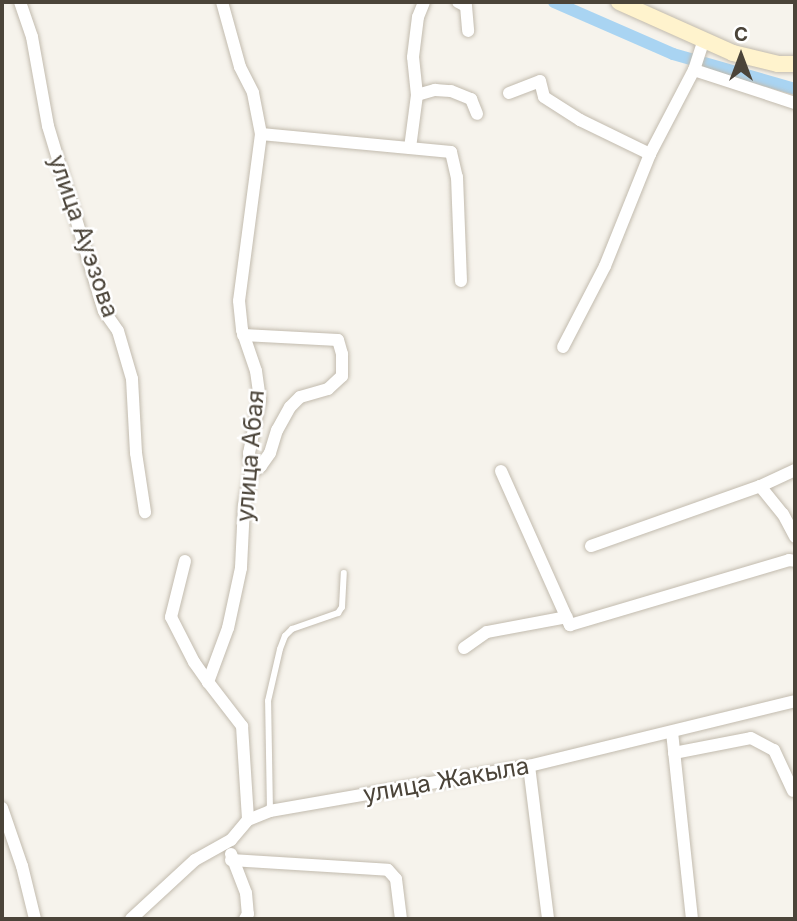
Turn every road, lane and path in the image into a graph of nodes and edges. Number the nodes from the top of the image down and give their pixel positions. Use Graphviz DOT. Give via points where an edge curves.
graph roads {
  1 [pos="20,2"];
  2 [pos="222,2"];
  3 [pos="424,2"];
  4 [pos="458,2"];
  5 [pos="619,2"];
  6 [pos="468,31"];
  7 [pos="704,40"];
  8 [pos="795,64"];
  9 [pos="694,70"];
  10 [pos="509,93"];
  11 [pos="417,94"];
  12 [pos="795,103"];
  13 [pos="477,114"];
  14 [pos="261,134"];
  15 [pos="410,148"];
  16 [pos="650,154"];
  17 [pos="461,281"];
  18 [pos="243,335"];
  19 [pos="563,347"];
  20 [pos="795,470"];
  21 [pos="501,471"];
  22 [pos="250,473"];
  23 [pos="760,486"];
  24 [pos="145,512"];
  25 [pos="795,537"];
  26 [pos="591,546"];
  27 [pos="185,561"];
  28 [pos="795,561"];
  29 [pos="344,573"];
  30 [pos="566,617"];
  31 [pos="464,648"];
  32 [pos="208,682"];
  33 [pos="795,701"];
  34 [pos="672,732"];
  35 [pos="674,753"];
  36 [pos="529,766"];
  37 [pos="793,791"];
  38 [pos="2,808"];
  39 [pos="270,811"];
  40 [pos="248,820"];
  41 [pos="231,840"];
  42 [pos="231,860"];
  43 [pos="35,919"];
  44 [pos="131,919"];
  45 [pos="245,919"];
  46 [pos="401,919"];
  47 [pos="548,919"];
  48 [pos="692,919"];
  1 -- 24 [label="street, улица Ауэзова" via="32,37 48,126 104,311 118,331 132,379"];
  2 -- 14 [label="street, улица Абая" via="240,67 253,93"];
  3 -- 11 [label="street" via="413,57"];
  4 -- 6 [label="street" via="466,6"];
  5 -- 7 [label="main road"];
  7 -- 8 [label="main road" via="733,53"];
  7 -- 9 [label="street"];
  9 -- 12 [label="street"];
  9 -- 16 [label="street"];
  10 -- 16 [label="street" via="540,81 544,97"];
  11 -- 13 [label="street" via="451,91 471,99"];
  11 -- 15 [label="street"];
  14 -- 15 [label="street"];
  14 -- 18 [label="street, улица Абая" via="239,301"];
  15 -- 17 [label="street" via="451,152 457,177"];
  16 -- 19 [label="street" via="605,266"];
  18 -- 22 [label="street, улица Абая" via="260,400 248,453"];
  18 -- 22 [label="street" via="338,340 342,354 342,376 328,390 300,397 290,407 270,453"];
  20 -- 23 [label="street"];
  21 -- 30 [label="street"];
  22 -- 32 [label="street, улица Абая" via="241,568 228,628"];
  23 -- 25 [label="street"];
  23 -- 26 [label="street"];
  27 -- 32 [label="street" via="171,617"];
  28 -- 30 [label="street" via="570,625"];
  29 -- 39 [label="lane" via="338,613 292,629 280,649 268,701"];
  30 -- 31 [label="street" via="487,632"];
  32 -- 40 [label="street" via="242,726"];
  33 -- 34 [label="street, улица Жакыла"];
  34 -- 35 [label="street"];
  34 -- 36 [label="street, улица Жакыла"];
  35 -- 37 [label="street" via="751,738 774,750"];
  35 -- 48 [label="street"];
  36 -- 39 [label="street, улица Жакыла"];
  36 -- 47 [label="street"];
  38 -- 43 [label="street"];
  39 -- 40 [label="street, улица Жакыла"];
  40 -- 41 [label="street, улица Жакыла"];
  41 -- 42 [label="street"];
  41 -- 44 [label="street, улица Жакыла" via="195,860"];
  42 -- 45 [label="street" via="246,892"];
  42 -- 46 [label="street" via="388,870 396,879"];
}
